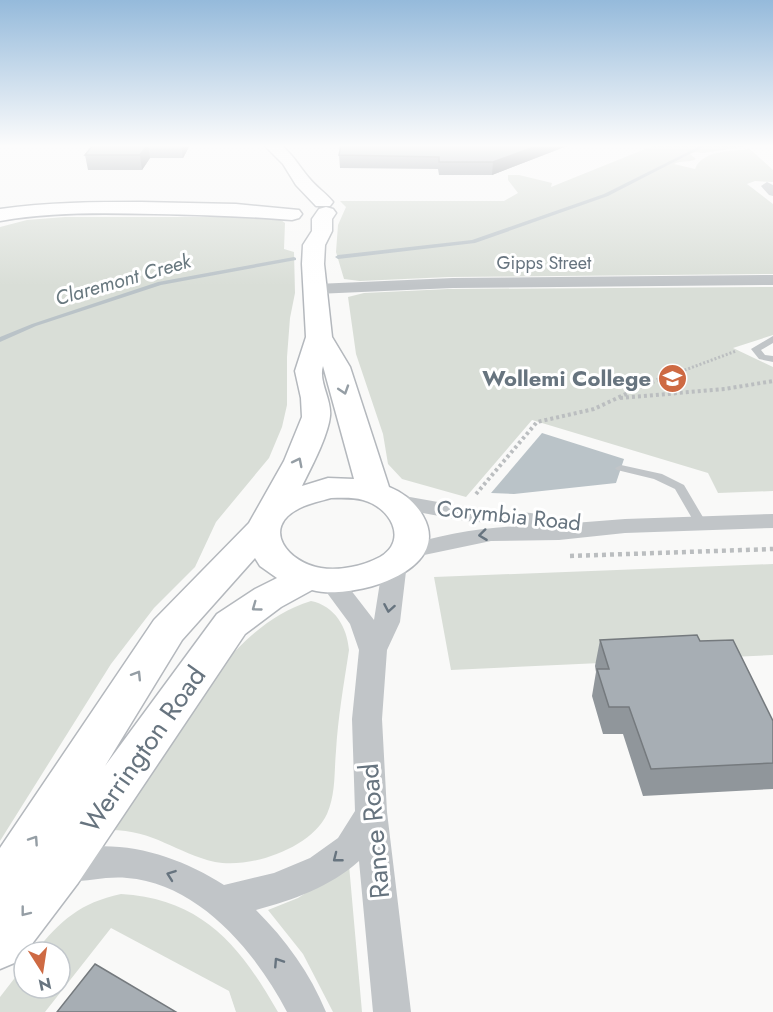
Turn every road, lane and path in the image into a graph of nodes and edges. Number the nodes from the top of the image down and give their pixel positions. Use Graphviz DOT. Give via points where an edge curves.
graph roads {
  1 [pos="297,192"];
  2 [pos="311,192"];
  3 [pos="324,207"];
  4 [pos="294,209"];
  5 [pos="0,215"];
  6 [pos="314,245"];
  7 [pos="773,280"];
  8 [pos="316,289"];
  9 [pos="320,337"];
  10 [pos="773,339"];
  11 [pos="736,351"];
  12 [pos="773,359"];
  13 [pos="773,381"];
  14 [pos="617,398"];
  15 [pos="621,468"];
  16 [pos="383,497"];
  17 [pos="469,501"];
  18 [pos="267,521"];
  19 [pos="773,521"];
  20 [pos="701,524"];
  21 [pos="625,526"];
  22 [pos="773,549"];
  23 [pos="569,556"];
  24 [pos="400,558"];
  25 [pos="319,580"];
  26 [pos="373,650"];
  27 [pos="371,812"];
  28 [pos="60,867"];
  29 [pos="0,888"];
  30 [pos="223,901"];
  31 [pos="0,943"];
  32 [pos="308,1012"];
  33 [pos="392,1012"];
  1 -- 4 [label="main road"];
  2 -- 3 [label="main road"];
  3 -- 4 [label="main road"];
  3 -- 6 [label="main road, Werrington Road" via="322,231"];
  4 -- 5 [label="main road" via="51,208"];
  4 -- 6 [label="main road, Werrington Road"];
  6 -- 8 [label="main road, Werrington Road"];
  7 -- 8 [label="street, Gipps Street" via="453,283"];
  8 -- 9 [label="main road, Werrington Road"];
  9 -- 16 [label="main road, Werrington Road, one-way" via="337,367"];
  18 -- 9 [label="main road, Werrington Road, one-way" via="299,461 316,417 308,371"];
  10 -- 12 [label="lane" via="756,349 762,357"];
  11 -- 14 [label="path"];
  13 -- 14 [label="path"];
  14 -- 17 [label="path" via="575,415 537,422"];
  15 -- 20 [label="lane" via="658,476 680,487"];
  16 -- 18 [label="main road" via="351,488 328,488 285,501"];
  16 -- 21 [label="street, Corymbia Road" via="503,518"];
  16 -- 24 [label="main road" via="406,513 412,528 412,540"];
  18 -- 25 [label="main road" via="262,544 270,559 285,570"];
  29 -- 18 [label="main road, Werrington Road, one-way" via="168,630"];
  19 -- 20 [label="street, Corymbia Road"];
  20 -- 21 [label="street, Corymbia Road"];
  21 -- 24 [label="street, Corymbia Road, one-way" via="491,534 445,542"];
  22 -- 23 [label="path"];
  24 -- 25 [label="main road" via="379,573 356,580"];
  24 -- 26 [label="street, Rance Road, one-way" via="387,621"];
  25 -- 26 [label="street, Rance Road" via="362,621"];
  25 -- 28 [label="main road, Werrington Road, one-way" via="268,598 231,624"];
  26 -- 27 [label="street, Rance Road" via="367,719"];
  27 -- 30 [label="street, one-way" via="351,847 320,871 277,889"];
  27 -- 33 [label="street, Rance Road"];
  30 -- 28 [label="street, one-way" via="177,876 138,864 100,862"];
  28 -- 31 [label="main road, Werrington Road, one-way"];
  32 -- 30 [label="street, one-way" via="267,946"];
}
